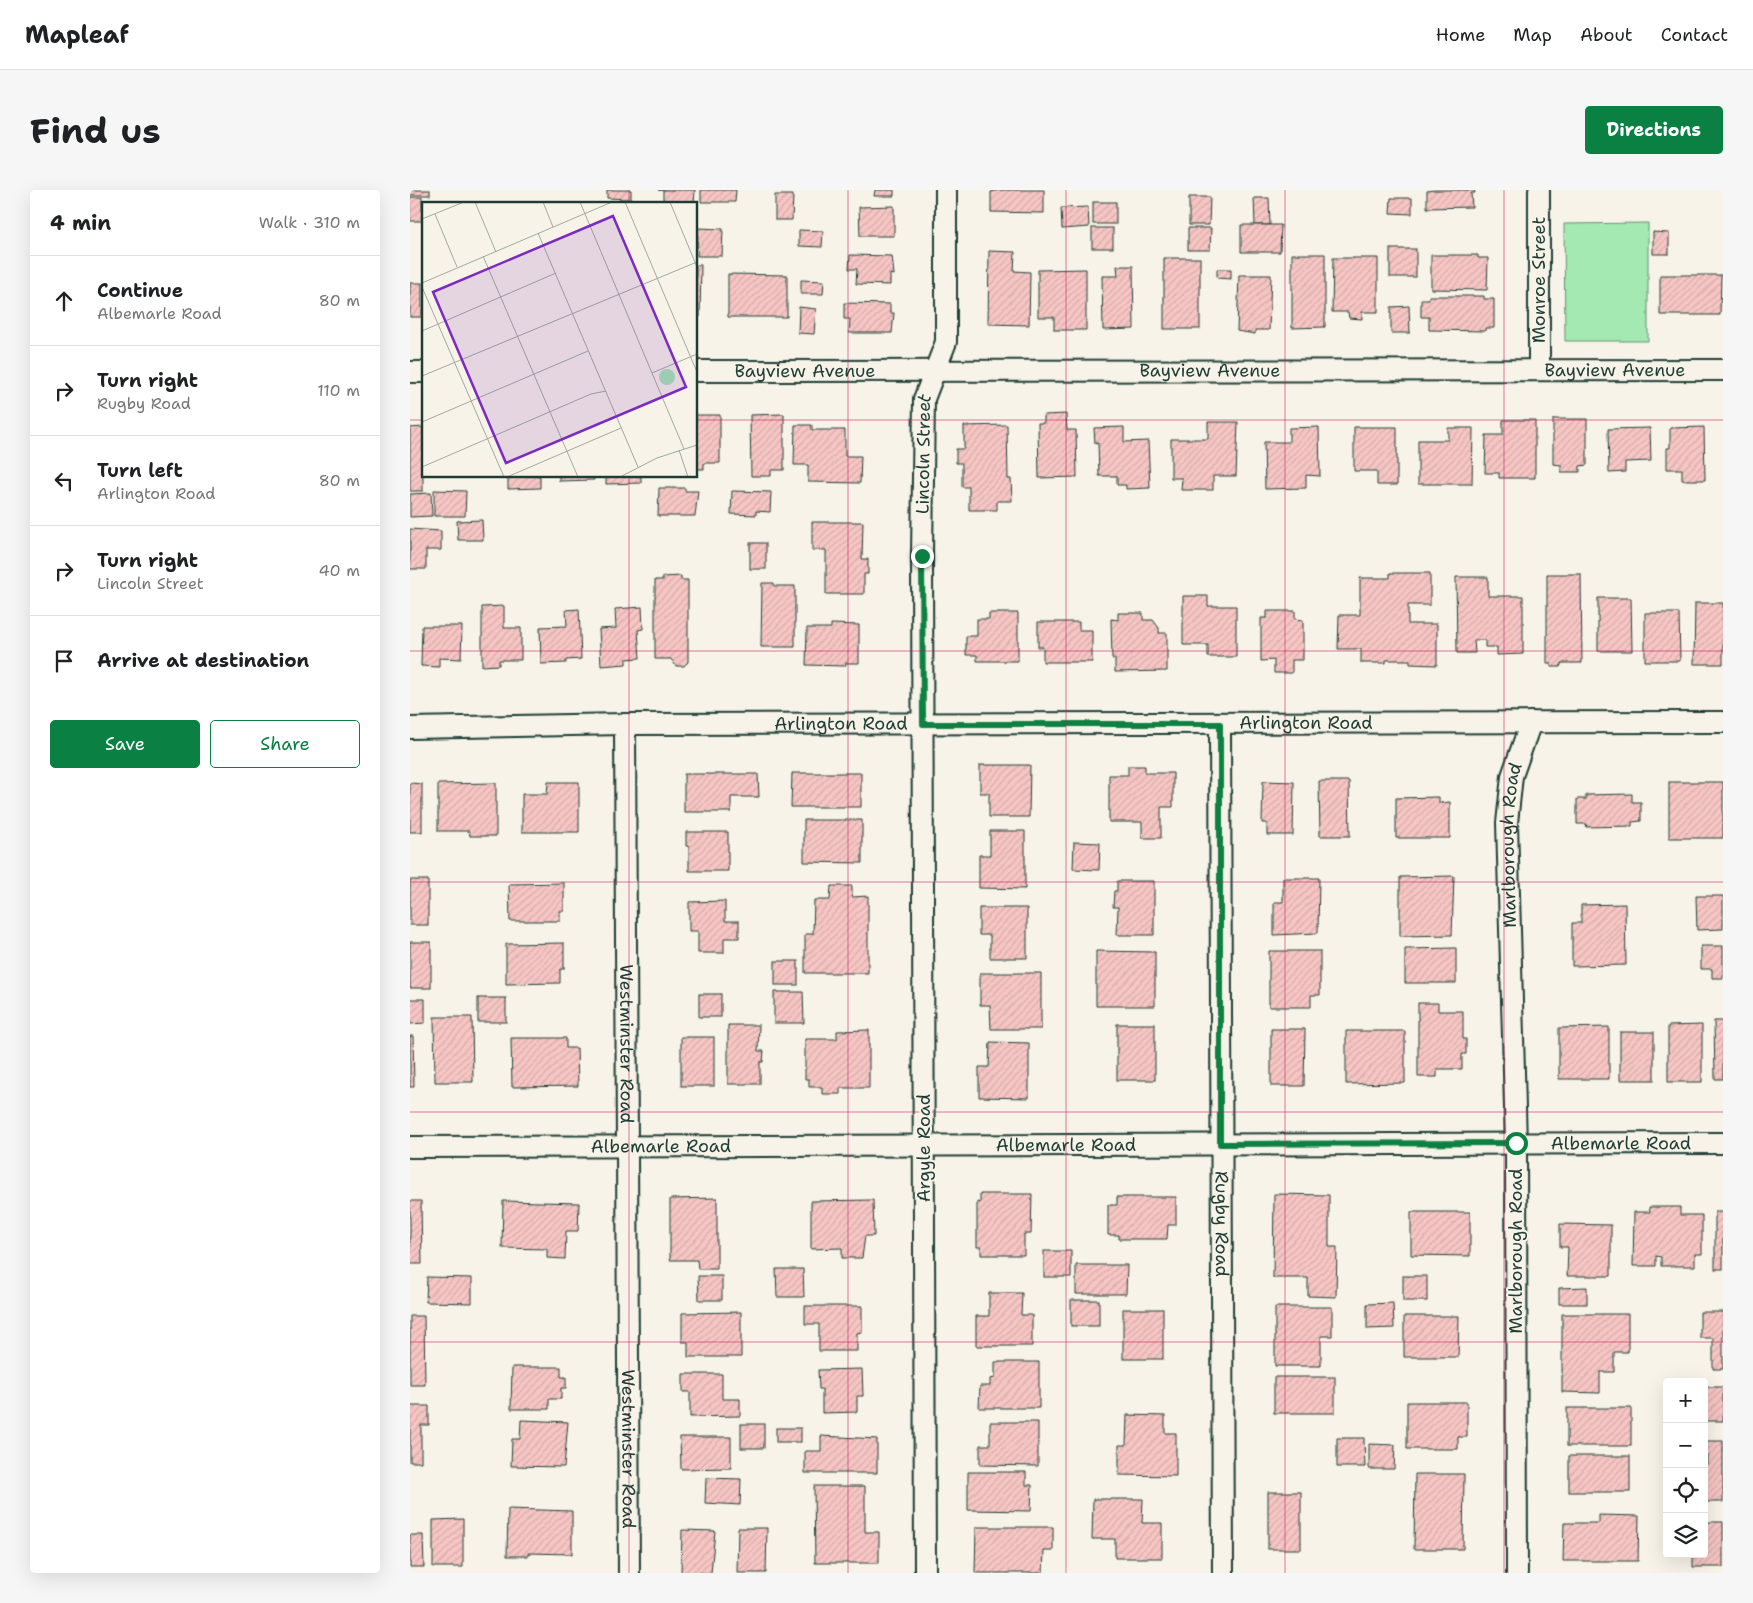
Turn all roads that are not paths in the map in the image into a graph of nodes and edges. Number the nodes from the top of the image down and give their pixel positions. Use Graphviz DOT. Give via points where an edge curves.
graph roads {
  1 [pos="946,190"];
  2 [pos="1539,190"];
  3 [pos="1539,369"];
  4 [pos="1723,370"];
  5 [pos="698,371"];
  6 [pos="933,372"];
  7 [pos="1531,722"];
  8 [pos="1723,722"];
  9 [pos="625,724"];
  10 [pos="923,724"];
  11 [pos="1220,724"];
  12 [pos="410,728"];
  13 [pos="1516,1143"];
  14 [pos="1723,1143"];
  15 [pos="924,1144"];
  16 [pos="1220,1144"];
  17 [pos="628,1145"];
  18 [pos="410,1147"];
  19 [pos="629,1573"];
  20 [pos="925,1573"];
  21 [pos="1223,1573"];
  22 [pos="1517,1573"];
  1 -- 6 [label="street, Lincoln Street" via="946,342"];
  2 -- 3 [label="street, Monroe Street"];
  3 -- 4 [label="street, Bayview Avenue"];
  3 -- 6 [label="street, Bayview Avenue"];
  5 -- 6 [label="street, Bayview Avenue"];
  6 -- 10 [label="street, Lincoln Street" via="924,399"];
  7 -- 8 [label="street, Arlington Road"];
  7 -- 11 [label="street, Arlington Road"];
  7 -- 13 [label="street, Marlborough Road" via="1512,776 1506,823"];
  9 -- 10 [label="street, Arlington Road"];
  9 -- 12 [label="street, Arlington Road"];
  9 -- 17 [label="street, Westminster Road"];
  10 -- 11 [label="street, Arlington Road"];
  10 -- 15 [label="street, Argyle Road"];
  11 -- 16 [label="street, Rugby Road"];
  13 -- 14 [label="street, Albemarle Road"];
  13 -- 16 [label="street, Albemarle Road"];
  13 -- 22 [label="street, Marlborough Road"];
  15 -- 16 [label="street, Albemarle Road"];
  15 -- 17 [label="street, Albemarle Road"];
  15 -- 20 [label="street, Argyle Road"];
  16 -- 21 [label="street, Rugby Road"];
  17 -- 18 [label="street, Albemarle Road"];
  17 -- 19 [label="street, Westminster Road"];
}
